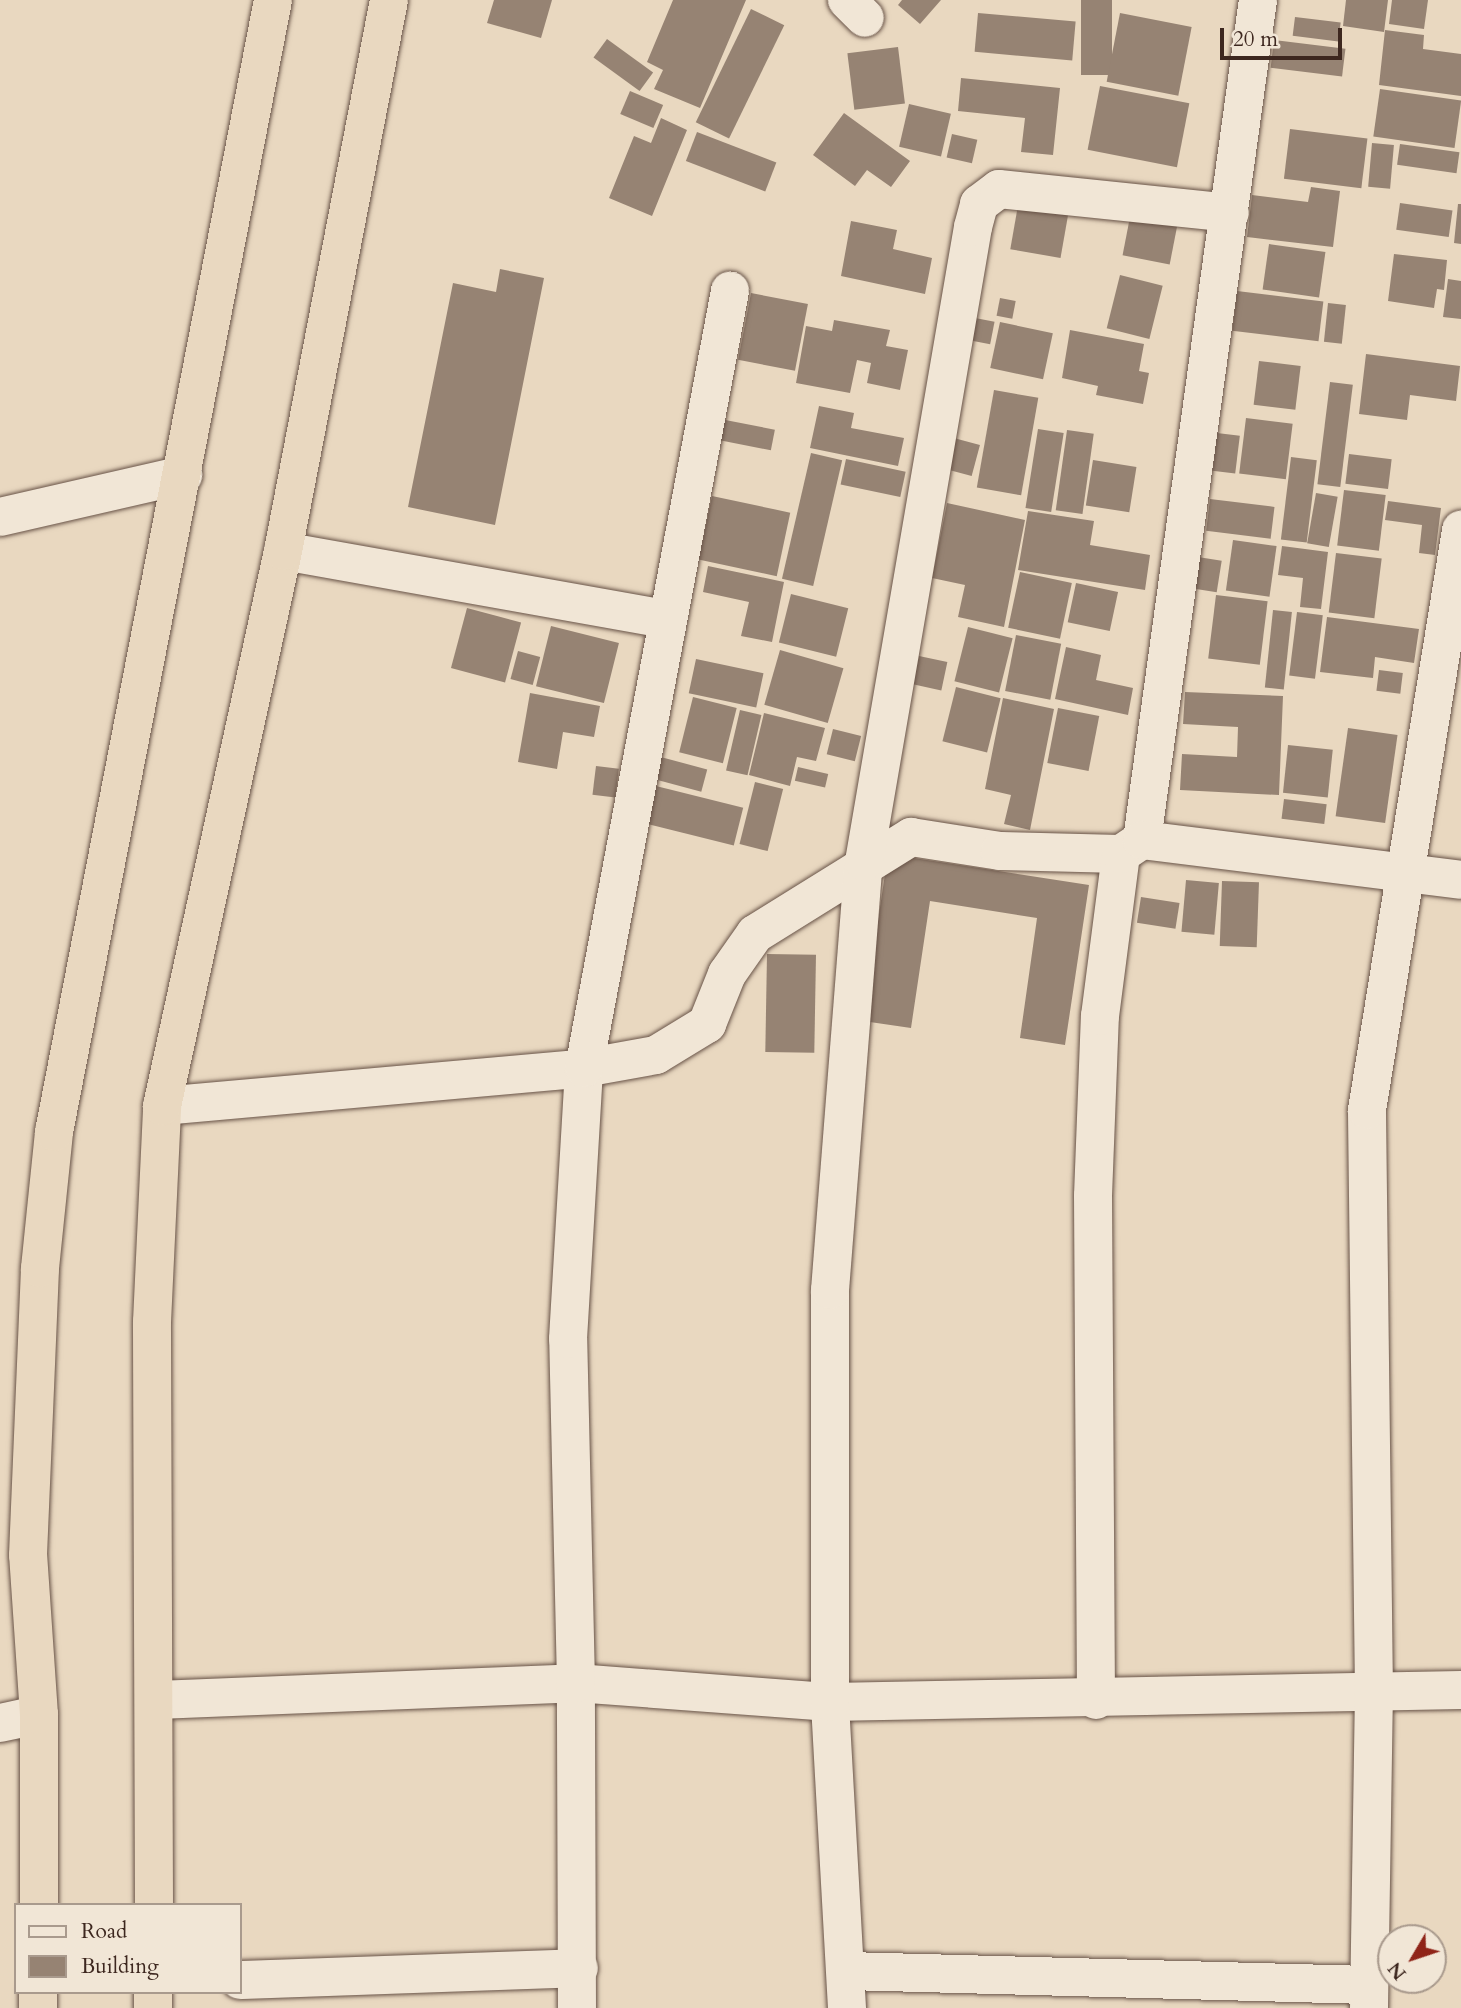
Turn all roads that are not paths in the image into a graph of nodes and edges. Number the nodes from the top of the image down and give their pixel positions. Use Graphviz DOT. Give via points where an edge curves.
graph roads {
  1 [pos="273,0"];
  2 [pos="389,0"];
  3 [pos="1258,0"];
  4 [pos="1230,213"];
  5 [pos="730,291"];
  6 [pos="183,475"];
  7 [pos="0,517"];
  8 [pos="1461,530"];
  9 [pos="283,551"];
  10 [pos="666,618"];
  11 [pos="1131,847"];
  12 [pos="864,862"];
  13 [pos="1404,874"];
  14 [pos="1461,880"];
  15 [pos="584,1068"];
  16 [pos="162,1106"];
  17 [pos="576,1683"];
  18 [pos="1461,1690"];
  19 [pos="1374,1694"];
  20 [pos="157,1700"];
  21 [pos="1096,1700"];
  22 [pos="830,1702"];
  23 [pos="40,1715"];
  24 [pos="0,1723"];
  25 [pos="39,1903"];
  26 [pos="154,1903"];
  27 [pos="579,1968"];
  28 [pos="242,1980"];
  29 [pos="847,1990"];
  30 [pos="1368,1996"];
  31 [pos="577,2008"];
  1 -- 6 [label="highway"];
  2 -- 9 [label="highway"];
  3 -- 4 [label="street"];
  4 -- 11 [label="street"];
  4 -- 12 [label="street" via="1019,188 999,189 979,204"];
  5 -- 10 [label="street"];
  6 -- 7 [label="street"];
  6 -- 23 [label="highway" via="54,1132 40,1268 28,1555"];
  8 -- 13 [label="street"];
  9 -- 10 [label="street"];
  9 -- 16 [label="highway"];
  10 -- 15 [label="street"];
  11 -- 12 [label="street" via="1000,851 911,837"];
  11 -- 13 [label="street"];
  11 -- 21 [label="street" via="1100,1016 1093,1196"];
  12 -- 15 [label="street" via="755,934 727,974 707,1024 656,1055"];
  12 -- 22 [label="street" via="830,1290"];
  13 -- 14 [label="street"];
  13 -- 19 [label="street" via="1367,1110"];
  15 -- 16 [label="street"];
  15 -- 17 [label="street" via="568,1339"];
  16 -- 20 [label="highway" via="152,1322"];
  17 -- 20 [label="street"];
  17 -- 22 [label="street"];
  17 -- 27 [label="street"];
  18 -- 19 [label="street"];
  19 -- 21 [label="street"];
  19 -- 30 [label="street"];
  20 -- 26 [label="highway"];
  21 -- 22 [label="street"];
  22 -- 29 [label="street"];
  23 -- 24 [label="street"];
  23 -- 25 [label="highway"];
  27 -- 28 [label="street"];
  27 -- 31 [label="street"];
  29 -- 30 [label="street"];
}
